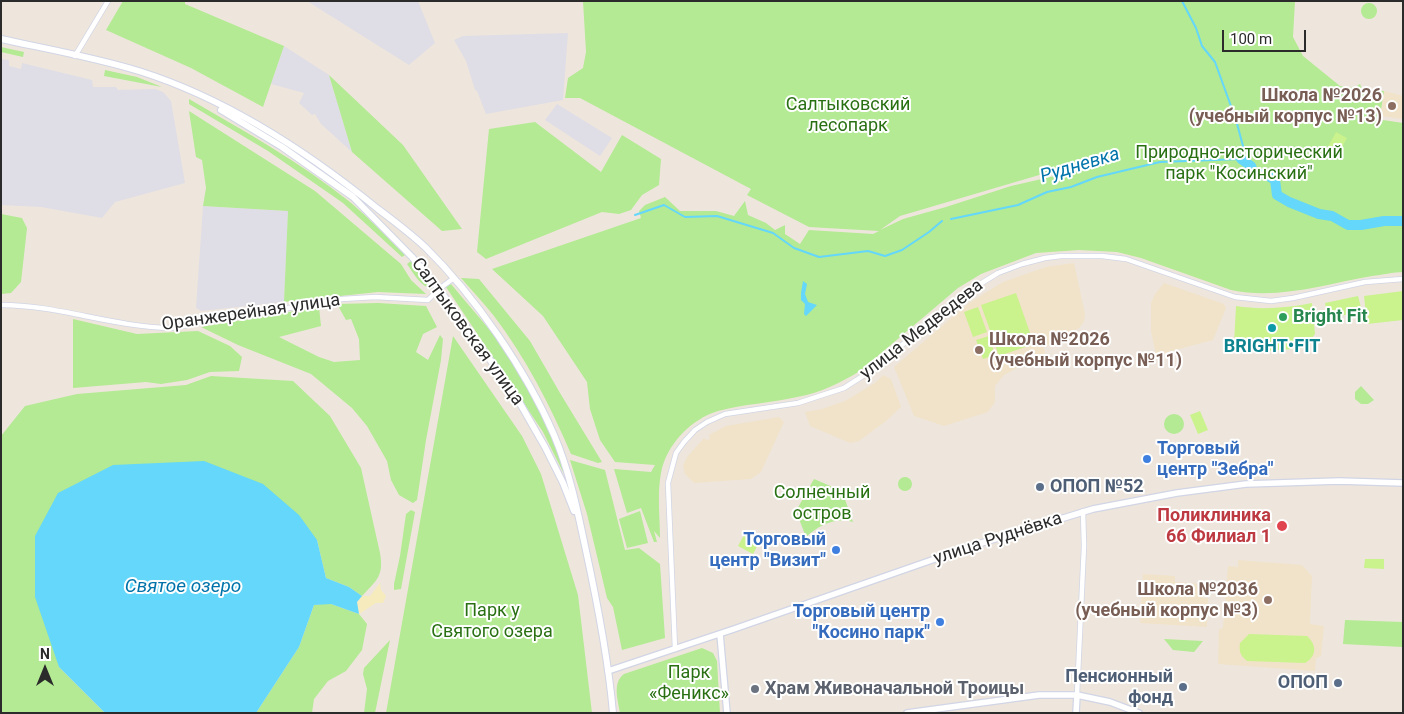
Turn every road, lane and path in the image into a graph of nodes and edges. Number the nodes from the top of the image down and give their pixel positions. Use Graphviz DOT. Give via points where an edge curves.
graph roads {
  1 [pos="108,1"];
  2 [pos="1,39"];
  3 [pos="75,56"];
  4 [pos="184,88"];
  5 [pos="454,278"];
  6 [pos="1403,279"];
  7 [pos="439,289"];
  8 [pos="1,305"];
  9 [pos="1403,483"];
  10 [pos="1083,512"];
  11 [pos="581,528"];
  12 [pos="720,634"];
  13 [pos="676,650"];
  14 [pos="608,671"];
  15 [pos="1077,696"];
  16 [pos="613,713"];
  17 [pos="727,713"];
  18 [pos="907,713"];
  19 [pos="1076,713"];
  20 [pos="1139,713"];
  1 -- 3 [label="street"];
  2 -- 3 [label="main road, Салтыковская улица"];
  3 -- 4 [label="main road, Салтыковская улица" via="141,72"];
  4 -- 5 [label="main road, Салтыковская улица" via="286,142 352,187 424,246"];
  4 -- 7 [label="main road, Салтыковская улица" via="282,147 353,198 412,256"];
  5 -- 7 [label="street, Оранжерейная улица"];
  5 -- 11 [label="main road, Салтыковская улица" via="490,324 530,387 554,435 570,478"];
  6 -- 13 [label="street, улица Медведева" via="1365,282 1271,301 1235,297 1126,260 1102,256 1045,258 998,273 964,294 869,372 844,388 798,402 725,414 695,430 684,442 676,453 668,483"];
  7 -- 8 [label="street, Оранжерейная улица" via="428,300 342,299 170,328 138,326 25,305"];
  7 -- 11 [label="main road, Салтыковская улица" via="514,393 563,483"];
  9 -- 10 [label="street, улица Руднёвка" via="1246,484 1177,493"];
  10 -- 12 [label="street, улица Руднёвка" via="975,544"];
  10 -- 15 [label="street"];
  11 -- 14 [label="main road, Салтыковская улица"];
  12 -- 13 [label="street, улица Руднёвка"];
  12 -- 17 [label="street"];
  13 -- 14 [label="street, улица Руднёвка"];
  14 -- 16 [label="main road, Салтыковская улица"];
  15 -- 18 [label="street" via="1039,695"];
  15 -- 19 [label="street"];
  15 -- 20 [label="street" via="1110,702"];
}
